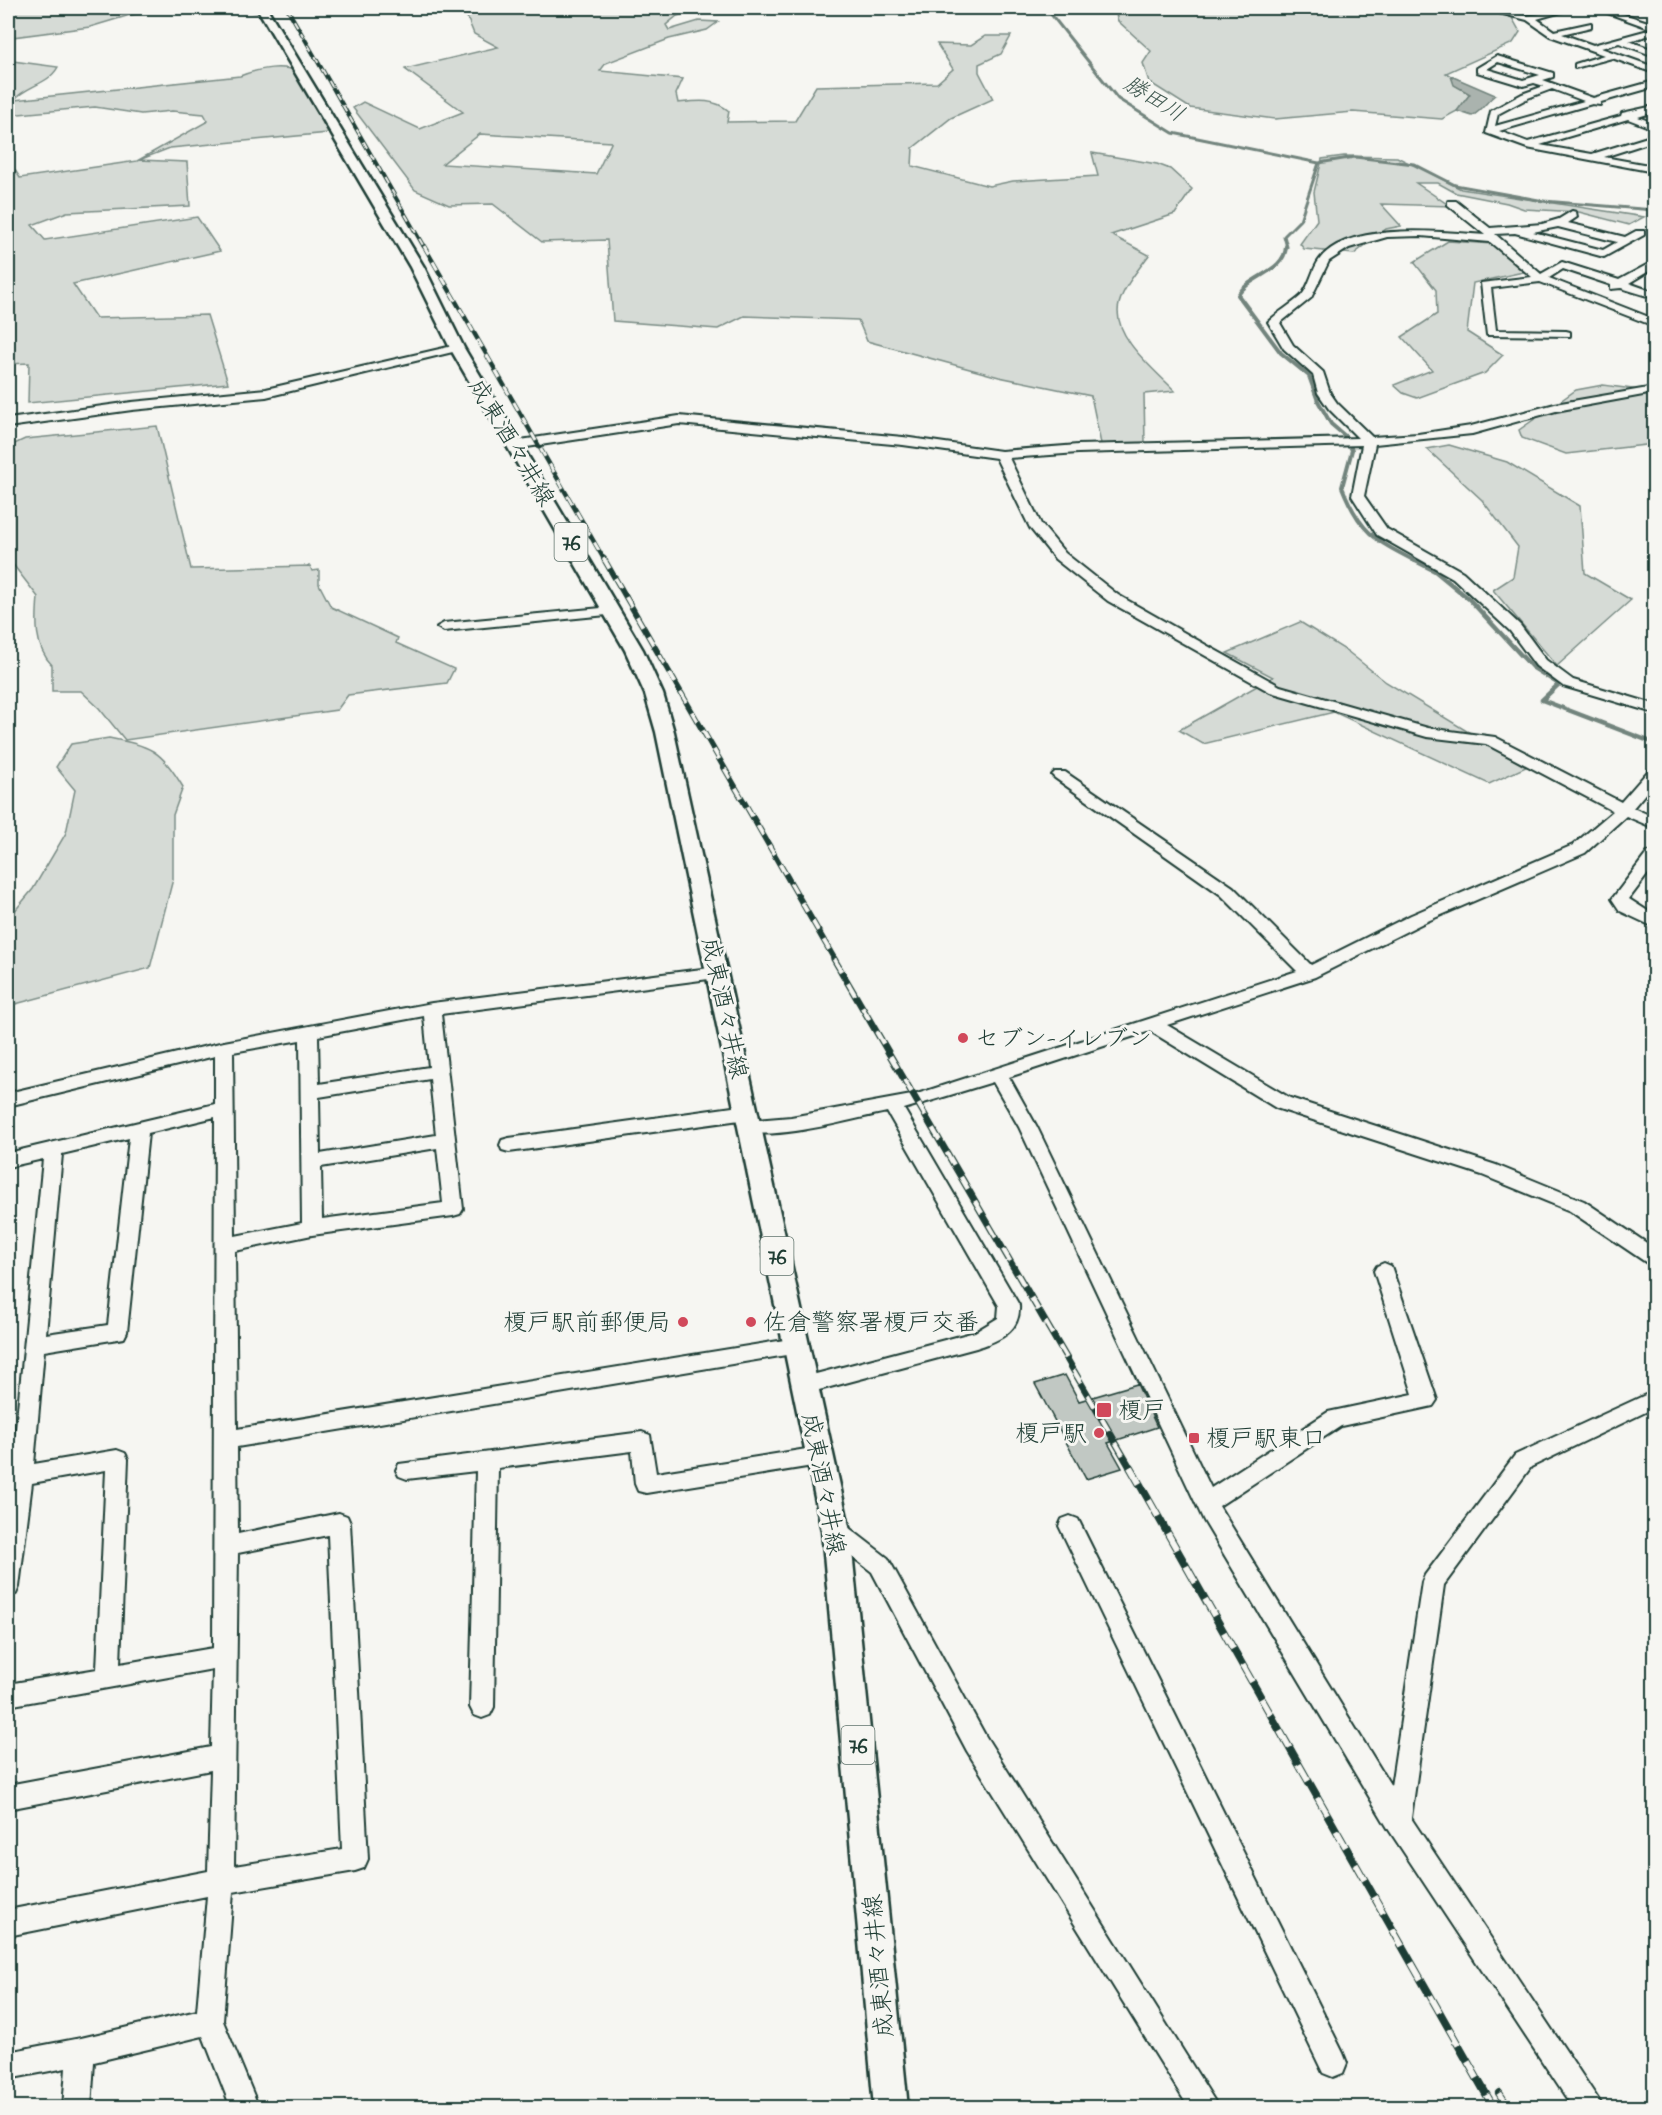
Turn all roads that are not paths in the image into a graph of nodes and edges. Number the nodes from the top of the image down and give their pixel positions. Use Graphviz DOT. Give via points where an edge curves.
graph roads {
  1 [pos="257,8"];
  2 [pos="1483,8"];
  3 [pos="1489,8"];
  4 [pos="1571,8"];
  5 [pos="1598,8"];
  6 [pos="1530,18"];
  7 [pos="1588,25"];
  8 [pos="1654,29"];
  9 [pos="1553,34"];
  10 [pos="1644,34"];
  11 [pos="1654,37"];
  12 [pos="1619,40"];
  13 [pos="1592,48"];
  14 [pos="1654,53"];
  15 [pos="1613,55"];
  16 [pos="1650,65"];
  17 [pos="1578,66"];
  18 [pos="1654,70"];
  19 [pos="1624,73"];
  20 [pos="1534,80"];
  21 [pos="1654,84"];
  22 [pos="1553,86"];
  23 [pos="1593,102"];
  24 [pos="1654,109"];
  25 [pos="1629,116"];
  26 [pos="1654,126"];
  27 [pos="1489,131"];
  28 [pos="1654,138"];
  29 [pos="1638,143"];
  30 [pos="1527,145"];
  31 [pos="1654,148"];
  32 [pos="1592,157"];
  33 [pos="1654,169"];
  34 [pos="1452,203"];
  35 [pos="1572,214"];
  36 [pos="1560,224"];
  37 [pos="1515,230"];
  38 [pos="1640,232"];
  39 [pos="1491,235"];
  40 [pos="1626,241"];
  41 [pos="1653,266"];
  42 [pos="1541,279"];
  43 [pos="1620,284"];
  44 [pos="1654,295"];
  45 [pos="1592,299"];
  46 [pos="1654,323"];
  47 [pos="1566,334"];
  48 [pos="457,348"];
  49 [pos="1654,390"];
  50 [pos="8,423"];
  51 [pos="1369,441"];
  52 [pos="514,445"];
  53 [pos="1002,455"];
  54 [pos="612,611"];
  55 [pos="444,627"];
  56 [pos="1654,709"];
  57 [pos="1654,773"];
  58 [pos="1060,775"];
  59 [pos="1624,810"];
  60 [pos="1654,823"];
  61 [pos="1654,856"];
  62 [pos="1654,922"];
  63 [pos="718,973"];
  64 [pos="1309,973"];
  65 [pos="432,1009"];
  66 [pos="1153,1025"];
  67 [pos="309,1032"];
  68 [pos="224,1047"];
  69 [pos="437,1072"];
  70 [pos="999,1076"];
  71 [pos="310,1092"];
  72 [pos="8,1099"];
  73 [pos="892,1105"];
  74 [pos="225,1108"];
  75 [pos="749,1119"];
  76 [pos="139,1128"];
  77 [pos="445,1140"];
  78 [pos="508,1145"];
  79 [pos="53,1149"];
  80 [pos="8,1160"];
  81 [pos="311,1162"];
  82 [pos="312,1228"];
  83 [pos="225,1246"];
  84 [pos="1654,1258"];
  85 [pos="1384,1271"];
  86 [pos="33,1344"];
  87 [pos="796,1346"];
  88 [pos="804,1385"];
  89 [pos="1654,1399"];
  90 [pos="226,1440"];
  91 [pos="819,1456"];
  92 [pos="487,1460"];
  93 [pos="407,1470"];
  94 [pos="15,1476"];
  95 [pos="1206,1503"];
  96 [pos="1070,1526"];
  97 [pos="836,1531"];
  98 [pos="227,1546"];
  99 [pos="8,1587"];
  100 [pos="223,1658"];
  101 [pos="108,1677"];
  102 [pos="8,1695"];
  103 [pos="482,1707"];
  104 [pos="222,1756"];
  105 [pos="8,1797"];
  106 [pos="1398,1821"];
  107 [pos="220,1881"];
  108 [pos="8,1923"];
  109 [pos="210,2021"];
  110 [pos="81,2052"];
  111 [pos="1333,2063"];
  112 [pos="8,2066"];
  113 [pos="77,2108"];
  114 [pos="245,2108"];
  115 [pos="891,2108"];
  116 [pos="1205,2108"];
  117 [pos="1590,2108"];
  1 -- 48 [label="main road, 成東酒々井線 / 76" via="417,267"];
  2 -- 3 [label="street"];
  3 -- 6 [label="street"];
  4 -- 6 [label="street"];
  5 -- 8 [label="street"];
  6 -- 9 [label="street"];
  7 -- 9 [label="street"];
  8 -- 10 [label="street"];
  9 -- 13 [label="street"];
  10 -- 11 [label="street"];
  10 -- 12 [label="street"];
  12 -- 13 [label="street"];
  12 -- 14 [label="street"];
  13 -- 15 [label="street"];
  15 -- 16 [label="street"];
  15 -- 17 [label="street"];
  16 -- 18 [label="street"];
  16 -- 19 [label="street"];
  20 -- 20 [label="street" via="1550,75 1497,59 1480,70 1523,83"];
  20 -- 22 [label="street"];
  21 -- 23 [label="street"];
  22 -- 23 [label="street"];
  22 -- 27 [label="street" via="1494,113"];
  23 -- 25 [label="street"];
  23 -- 27 [label="street"];
  24 -- 25 [label="street"];
  25 -- 26 [label="street"];
  25 -- 30 [label="street"];
  27 -- 30 [label="street"];
  28 -- 29 [label="street"];
  29 -- 31 [label="street"];
  29 -- 32 [label="street"];
  30 -- 32 [label="street"];
  32 -- 33 [label="street"];
  34 -- 39 [label="street"];
  35 -- 36 [label="street"];
  36 -- 37 [label="street"];
  36 -- 40 [label="street"];
  37 -- 39 [label="street"];
  37 -- 40 [label="street" via="1604,254"];
  38 -- 40 [label="street"];
  39 -- 42 [label="street"];
  39 -- 51 [label="street" via="1386,234 1345,246 1325,259 1307,296 1274,322 1288,347 1319,374 1324,393 1333,406"];
  41 -- 43 [label="street"];
  42 -- 43 [label="street" via="1562,266"];
  42 -- 45 [label="street"];
  42 -- 47 [label="street" via="1485,285 1491,333 1544,340"];
  43 -- 44 [label="street"];
  43 -- 45 [label="street"];
  45 -- 46 [label="street"];
  48 -- 50 [label="street" via="266,393"];
  48 -- 52 [label="main road, 成東酒々井線 / 76"];
  49 -- 51 [label="street" via="1556,408 1472,430"];
  51 -- 53 [label="street" via="1078,449"];
  51 -- 56 [label="street" via="1358,496 1382,532 1458,575 1515,628 1541,663 1568,683"];
  52 -- 53 [label="street" via="679,420 903,441"];
  52 -- 54 [label="main road, 成東酒々井線 / 76"];
  53 -- 59 [label="street" via="1035,525 1060,556 1123,604 1275,689 1427,732 1490,740"];
  54 -- 55 [label="street"];
  54 -- 63 [label="main road, 成東酒々井線 / 76" via="654,694"];
  57 -- 59 [label="street"];
  58 -- 64 [label="street" via="1227,891"];
  59 -- 60 [label="street"];
  59 -- 64 [label="street" via="1579,849 1417,919"];
  61 -- 62 [label="street" via="1620,899 1626,907"];
  63 -- 65 [label="street"];
  63 -- 75 [label="main road, 成東酒々井線 / 76"];
  64 -- 66 [label="street"];
  65 -- 67 [label="street"];
  65 -- 69 [label="street"];
  66 -- 70 [label="street"];
  66 -- 84 [label="street" via="1283,1103 1489,1170 1577,1206"];
  67 -- 68 [label="street"];
  67 -- 71 [label="street"];
  68 -- 72 [label="street"];
  68 -- 74 [label="street"];
  69 -- 71 [label="street"];
  69 -- 77 [label="street"];
  70 -- 73 [label="street"];
  70 -- 95 [label="street" via="1028,1127"];
  71 -- 81 [label="street"];
  73 -- 75 [label="street" via="791,1124"];
  73 -- 88 [label="street" via="1009,1305 1008,1321 1002,1329 976,1340"];
  74 -- 76 [label="street"];
  74 -- 83 [label="street"];
  75 -- 78 [label="street"];
  75 -- 87 [label="main road, 成東酒々井線 / 76"];
  76 -- 79 [label="street"];
  76 -- 86 [label="street" via="117,1332"];
  77 -- 81 [label="street"];
  77 -- 82 [label="street" via="453,1209"];
  79 -- 80 [label="street"];
  79 -- 86 [label="street"];
  81 -- 82 [label="street"];
  82 -- 83 [label="street"];
  83 -- 90 [label="street"];
  85 -- 95 [label="street" via="1426,1400 1336,1418"];
  86 -- 94 [label="street"];
  87 -- 88 [label="main road, 成東酒々井線 / 76"];
  87 -- 90 [label="street"];
  88 -- 91 [label="main road, 成東酒々井線 / 76"];
  89 -- 106 [label="street" via="1522,1461 1433,1582"];
  90 -- 98 [label="street"];
  91 -- 92 [label="street" via="646,1484 642,1441"];
  91 -- 97 [label="main road, 成東酒々井線 / 76"];
  92 -- 93 [label="street"];
  92 -- 103 [label="street"];
  94 -- 99 [label="street"];
  94 -- 101 [label="street" via="117,1459"];
  95 -- 106 [label="street"];
  96 -- 111 [label="street"];
  97 -- 115 [label="main road, 成東酒々井線 / 76"];
  97 -- 116 [label="street" via="880,1565 976,1743"];
  98 -- 100 [label="street"];
  98 -- 107 [label="street" via="339,1523 355,1859"];
  100 -- 101 [label="street"];
  100 -- 104 [label="street"];
  101 -- 102 [label="street"];
  104 -- 105 [label="street"];
  104 -- 107 [label="street"];
  106 -- 117 [label="street"];
  107 -- 108 [label="street"];
  107 -- 109 [label="street"];
  109 -- 110 [label="street"];
  109 -- 114 [label="street"];
  110 -- 112 [label="street"];
  110 -- 113 [label="street"];
}
